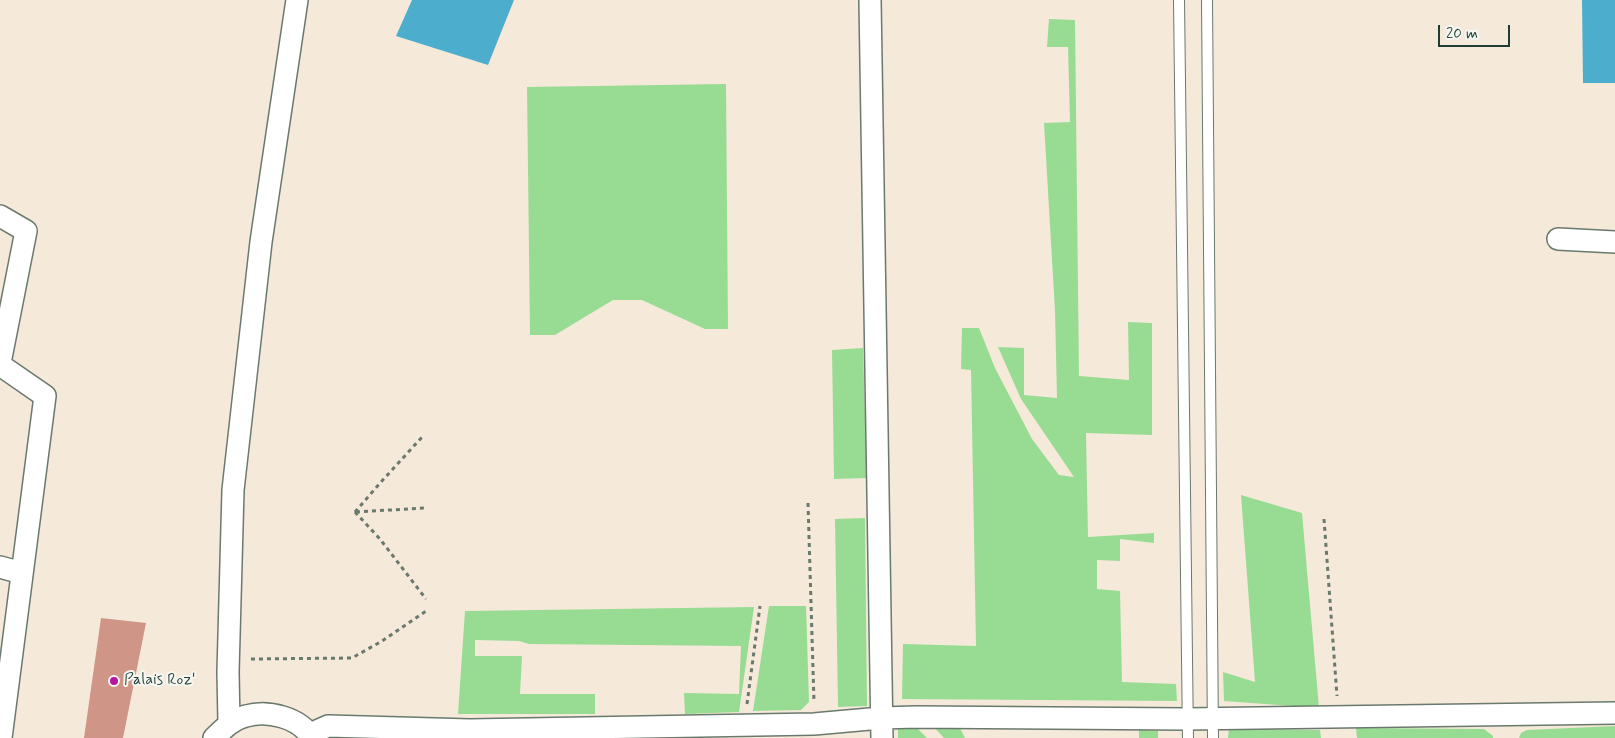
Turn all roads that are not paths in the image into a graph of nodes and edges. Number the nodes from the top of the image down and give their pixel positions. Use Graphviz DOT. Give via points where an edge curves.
graph roads {
  1 [pos="297,0"];
  2 [pos="870,0"];
  3 [pos="1179,0"];
  4 [pos="1207,0"];
  5 [pos="0,216"];
  6 [pos="1558,239"];
  7 [pos="1615,242"];
  8 [pos="0,364"];
  9 [pos="0,567"];
  10 [pos="22,573"];
  11 [pos="1615,713"];
  12 [pos="882,728"];
  13 [pos="1213,728"];
  14 [pos="1188,729"];
  15 [pos="221,731"];
  16 [pos="311,736"];
  17 [pos="1,738"];
  1 -- 15 [label="street" via="262,242 233,490 228,660"];
  2 -- 12 [label="street"];
  3 -- 14 [label="lane"];
  4 -- 13 [label="lane"];
  5 -- 8 [label="street" via="26,231"];
  6 -- 7 [label="street"];
  8 -- 10 [label="street" via="45,396"];
  9 -- 10 [label="street"];
  10 -- 17 [label="street"];
  11 -- 13 [label="street" via="1338,717"];
  12 -- 14 [label="street"];
  12 -- 16 [label="street" via="814,724 470,730 328,726"];
  13 -- 14 [label="street"];
  15 -- 16 [label="street" via="245,716 262,713 296,723"];
}
